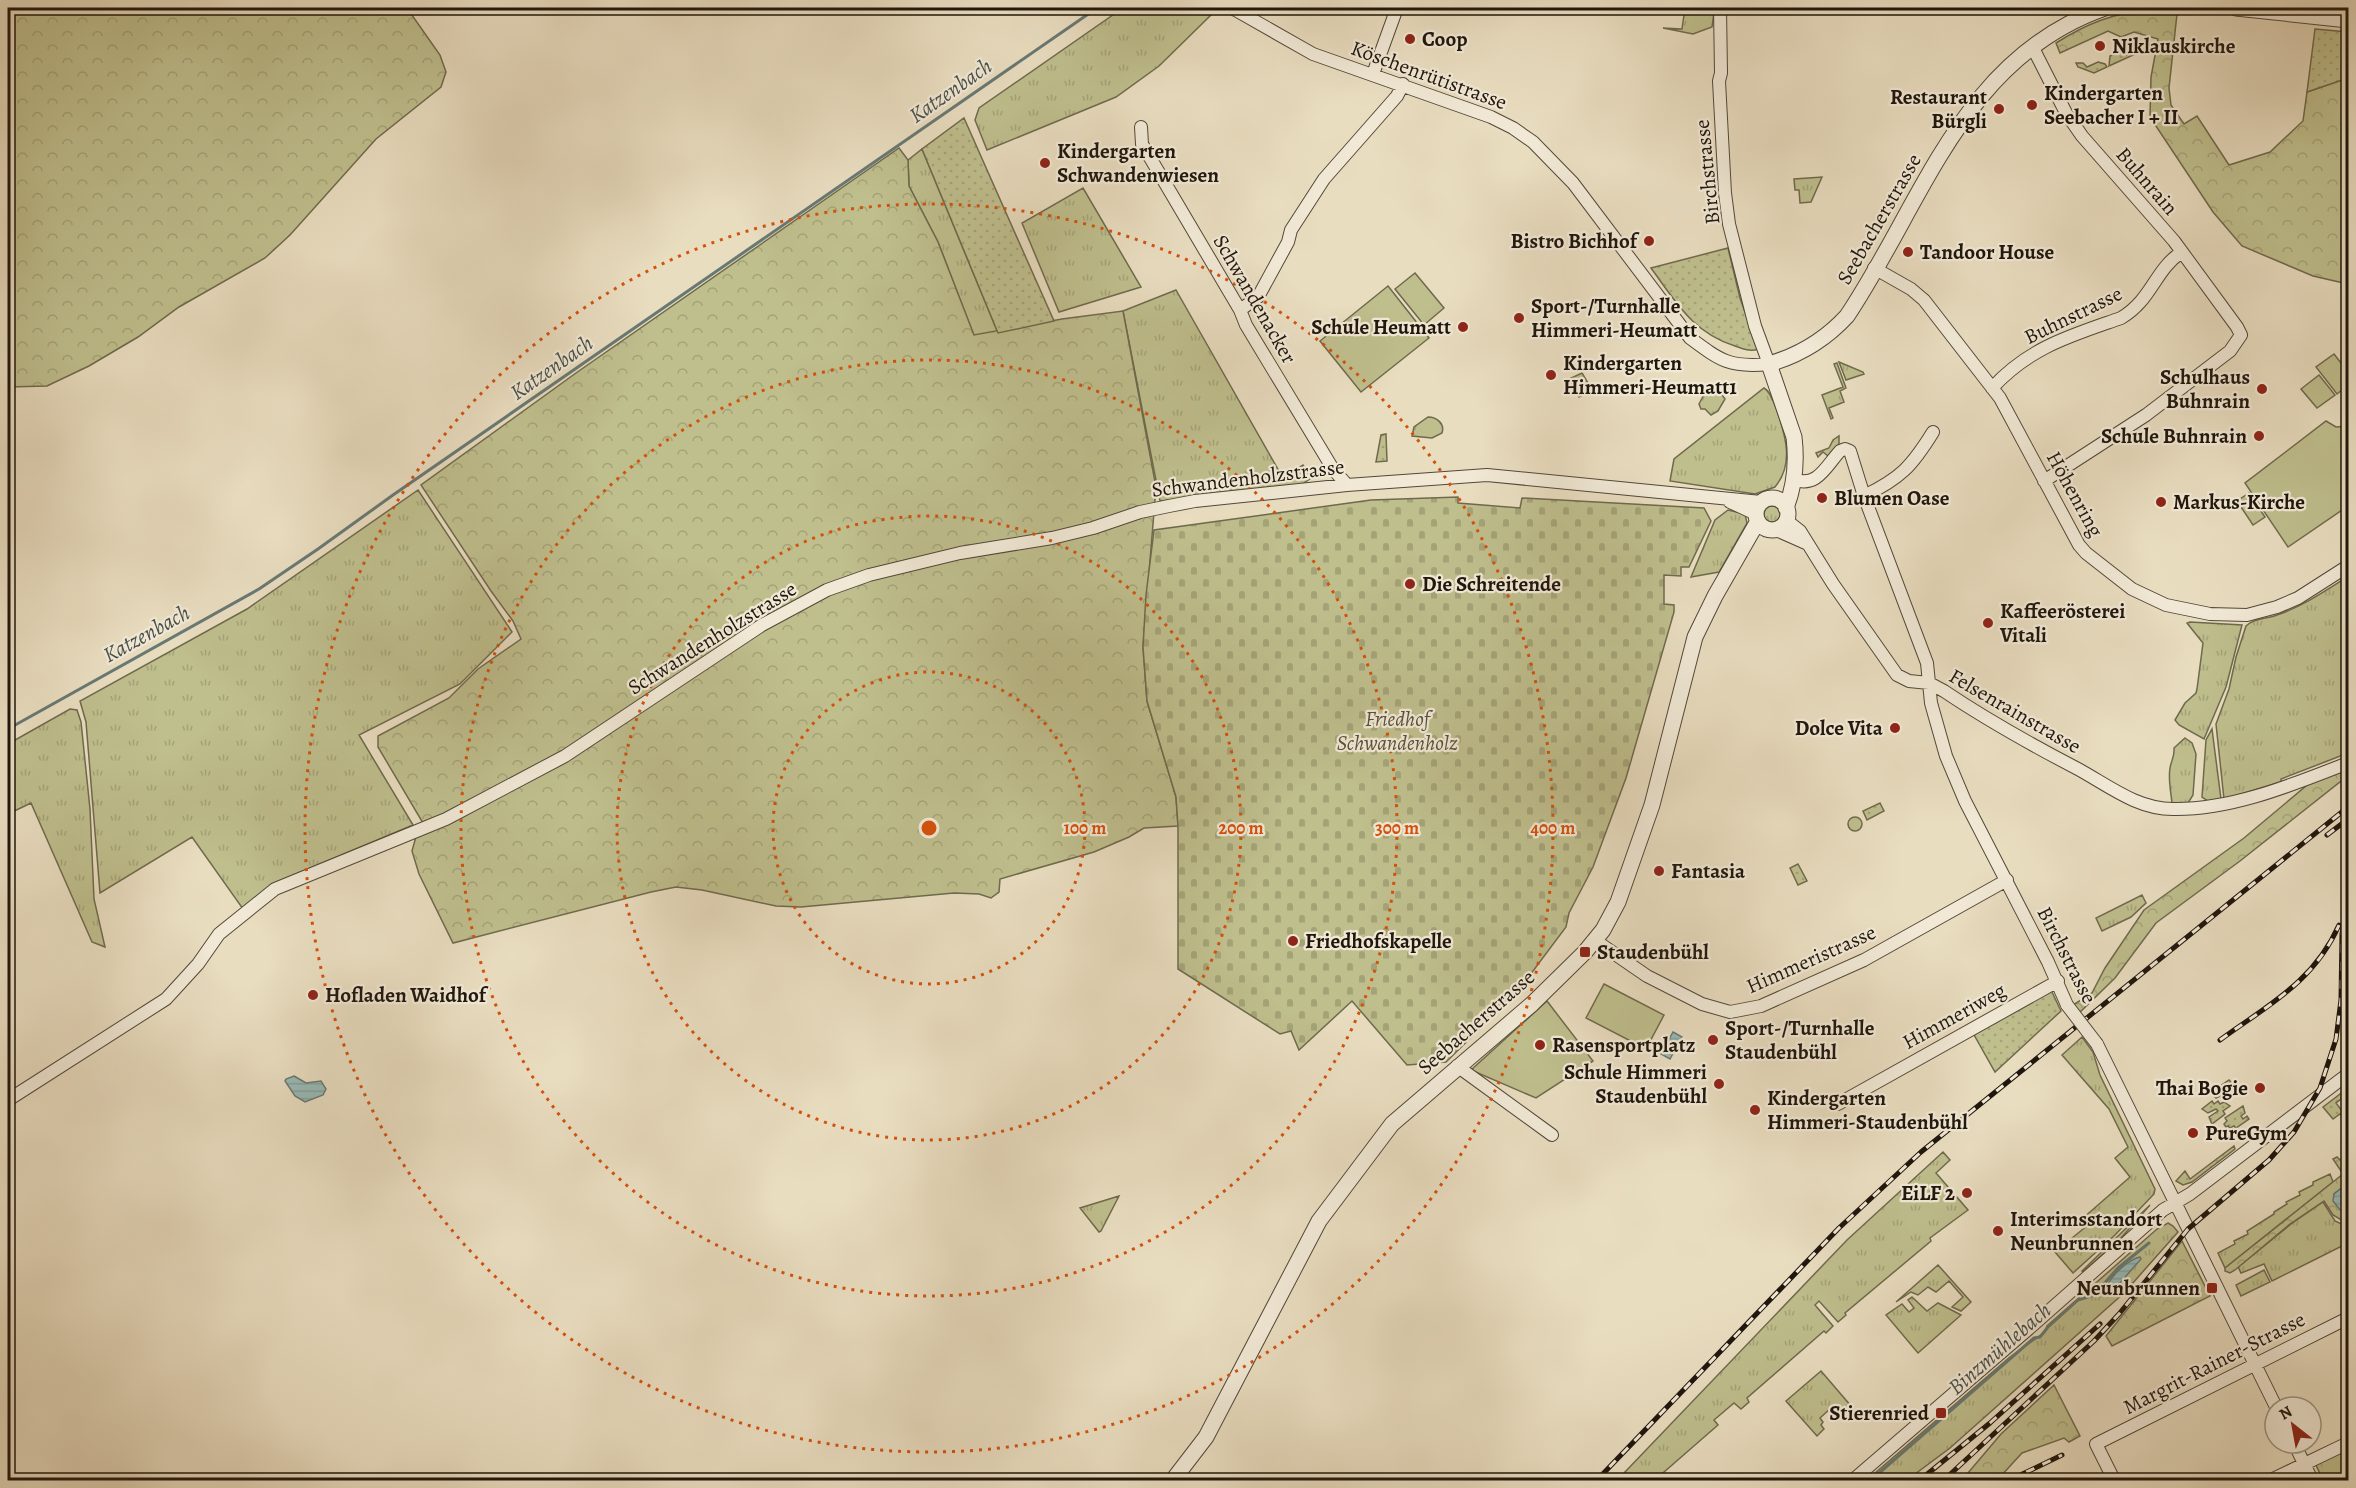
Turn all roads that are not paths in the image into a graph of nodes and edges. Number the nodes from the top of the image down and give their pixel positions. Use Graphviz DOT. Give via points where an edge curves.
graph roads {
  1 [pos="1232,8"];
  2 [pos="1397,8"];
  3 [pos="1720,8"];
  4 [pos="2105,8"];
  5 [pos="2236,8"];
  6 [pos="2349,20"];
  7 [pos="2033,48"];
  8 [pos="1373,74"];
  9 [pos="1403,84"];
  10 [pos="1141,127"];
  11 [pos="2182,252"];
  12 [pos="1874,268"];
  13 [pos="1240,310"];
  14 [pos="1769,364"];
  15 [pos="1992,388"];
  16 [pos="1933,432"];
  17 [pos="1793,478"];
  18 [pos="2044,481"];
  19 [pos="1347,485"];
  20 [pos="1864,496"];
  21 [pos="1771,515"];
  22 [pos="2349,566"];
  23 [pos="1929,683"];
  24 [pos="2349,763"];
  25 [pos="2007,880"];
  26 [pos="1596,941"];
  27 [pos="2058,981"];
  28 [pos="1457,1066"];
  29 [pos="2349,1074"];
  30 [pos="8,1100"];
  31 [pos="1838,1104"];
  32 [pos="1552,1135"];
  33 [pos="2175,1202"];
  34 [pos="2349,1318"];
  35 [pos="2255,1365"];
  36 [pos="2270,1395"];
  37 [pos="2349,1443"];
  38 [pos="2300,1455"];
  39 [pos="2304,1464"];
  40 [pos="1173,1480"];
  41 [pos="1853,1480"];
  42 [pos="2114,1480"];
  43 [pos="2271,1480"];
  44 [pos="2312,1480"];
  1 -- 8 [label="street, Köschenrütistrasse" via="1313,54"];
  2 -- 8 [label="street"];
  3 -- 14 [label="street, Birchstrasse" via="1725,193 1752,315"];
  4 -- 7 [label="street, Seebacherstrasse" via="2078,17"];
  5 -- 6 [label="street"];
  7 -- 11 [label="street, Buhnrain" via="2082,136"];
  7 -- 12 [label="street, Seebacherstrasse" via="1984,92 1958,125"];
  8 -- 9 [label="street, Köschenrütistrasse"];
  9 -- 13 [label="street" via="1397,96 1324,179 1291,230 1258,297"];
  9 -- 14 [label="street, Köschenrütistrasse" via="1491,117 1533,142 1573,183 1690,338 1717,357 1739,366"];
  10 -- 13 [label="street, Schwandenacker" via="1143,144"];
  11 -- 15 [label="street, Buhnstrasse" via="2169,262 2132,312 2047,345"];
  11 -- 18 [label="street, Buhnrain" via="2241,335 2230,351 2146,415"];
  12 -- 14 [label="street, Seebacherstrasse" via="1835,329 1809,348"];
  12 -- 15 [label="street" via="1923,300"];
  13 -- 19 [label="street, Schwandenacker" via="1286,394"];
  14 -- 17 [label="street, Seebacherstrasse" via="1794,437"];
  15 -- 18 [label="street, Höhenring"];
  16 -- 20 [label="street" via="1904,472"];
  17 -- 20 [label="street, Felsenrainstrasse" via="1812,481 1845,449 1850,451"];
  17 -- 21 [label="street, Seebacherstrasse" via="1793,490"];
  18 -- 22 [label="street, Höhenring" via="2086,553 2132,589 2180,609 2255,614 2298,598"];
  19 -- 21 [label="street, Schwandenholzstrasse" via="1487,475 1720,499"];
  19 -- 30 [label="street, Schwandenholzstrasse" via="1195,501 1140,512 1053,538 960,553 869,575 827,590 762,625 565,756 439,822 275,890 219,934 166,999"];
  20 -- 23 [label="street, Felsenrainstrasse" via="1927,663"];
  21 -- 23 [label="street" via="1809,545 1892,670 1901,678"];
  21 -- 26 [label="street, Seebacherstrasse" via="1735,562 1695,637 1652,805 1617,902"];
  23 -- 24 [label="street, Felsenrainstrasse" via="2125,797 2154,807 2184,809 2241,800"];
  23 -- 25 [label="street, Birchstrasse" via="1931,703 1954,775"];
  25 -- 26 [label="street, Himmeristrasse" via="1864,960 1761,1006 1730,1012 1702,1004 1657,981"];
  25 -- 27 [label="street, Birchstrasse"];
  26 -- 28 [label="street, Seebacherstrasse" via="1532,1004"];
  27 -- 31 [label="street, Himmeriweg"];
  27 -- 33 [label="street, Birchstrasse, bridge" via="2067,1005 2097,1044"];
  28 -- 32 [label="street"];
  28 -- 40 [label="street, Seebacherstrasse" via="1392,1124 1319,1221 1206,1437"];
  29 -- 33 [label="street"];
  33 -- 35 [label="street, Birchstrasse"];
  33 -- 41 [label="street"];
  34 -- 35 [label="street, Margrit-Rainer-Strasse"];
  35 -- 36 [label="street, Birchstrasse"];
  35 -- 42 [label="street, Margrit-Rainer-Strasse" via="2096,1444"];
  37 -- 39 [label="street"];
  38 -- 39 [label="street"];
  39 -- 43 [label="street"];
  39 -- 44 [label="street"];
}
